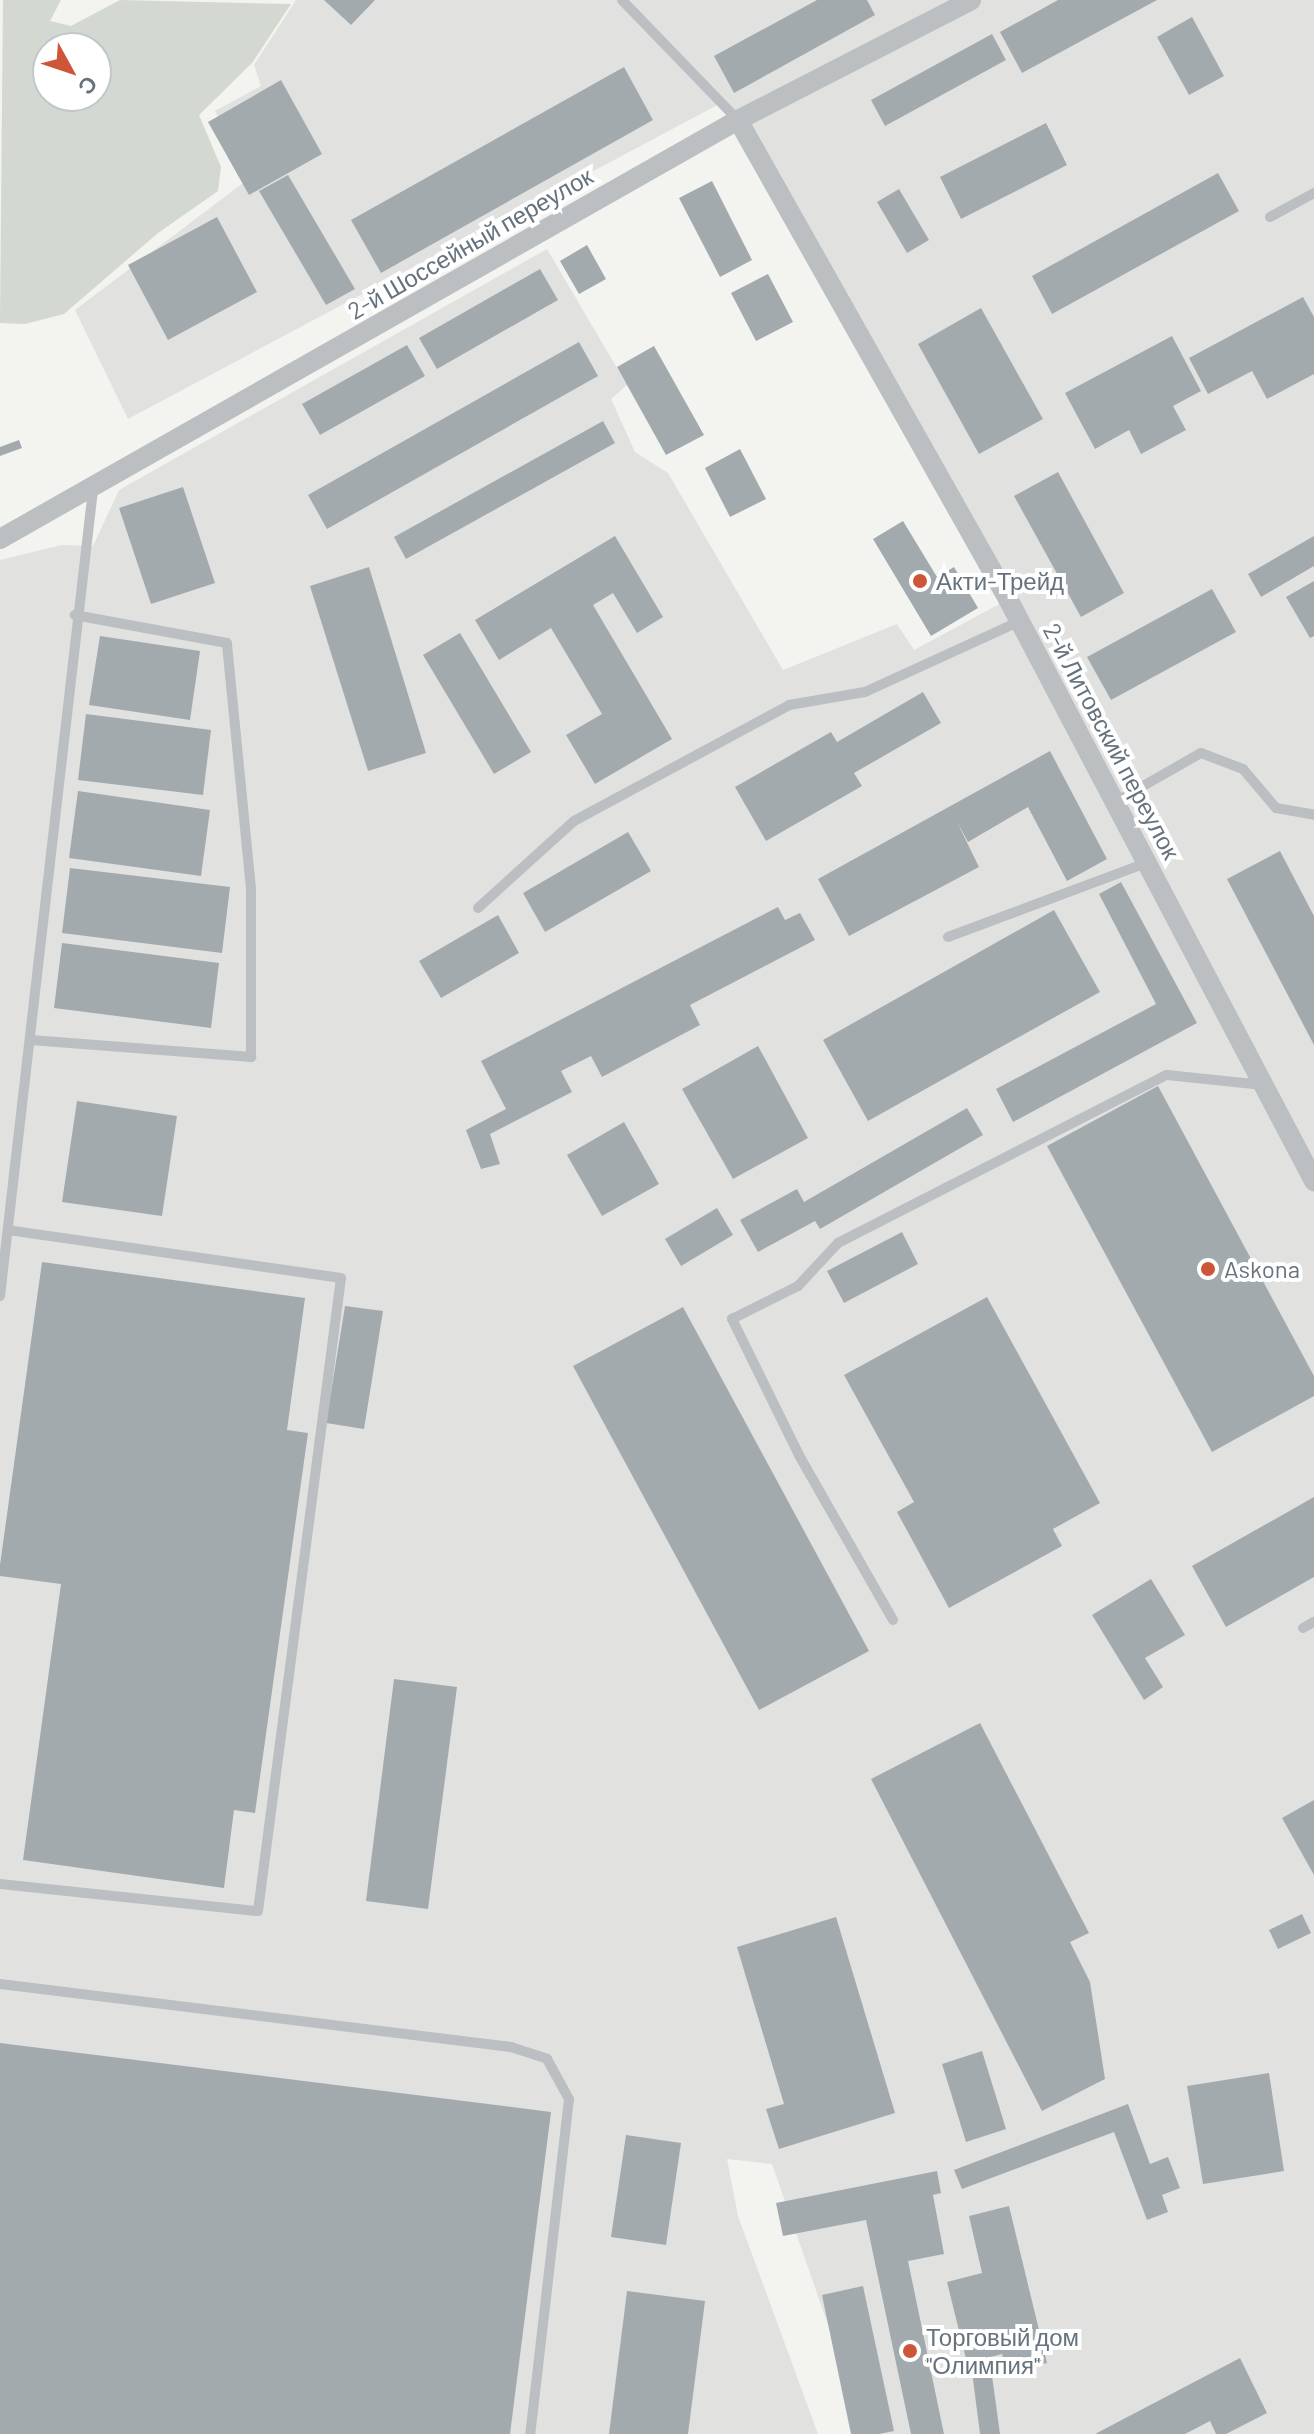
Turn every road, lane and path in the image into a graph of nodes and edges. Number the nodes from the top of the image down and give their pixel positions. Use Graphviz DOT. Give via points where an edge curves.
graph roads {
  1 [pos="622,0"];
  2 [pos="971,0"];
  3 [pos="738,120"];
  4 [pos="1314,193"];
  5 [pos="1270,217"];
  6 [pos="93,490"];
  7 [pos="0,539"];
  8 [pos="75,615"];
  9 [pos="1020,621"];
  10 [pos="1115,802"];
  11 [pos="1314,815"];
  12 [pos="1146,863"];
  13 [pos="478,908"];
  14 [pos="948,937"];
  15 [pos="31,1040"];
  16 [pos="1263,1085"];
  17 [pos="1314,1181"];
  18 [pos="8,1230"];
  19 [pos="0,1296"];
  20 [pos="893,1620"];
  21 [pos="1314,1622"];
  22 [pos="1303,1628"];
  23 [pos="0,1884"];
  24 [pos="0,1984"];
  25 [pos="530,2434"];
  1 -- 3 [label="lane"];
  2 -- 3 [label="street, 2-й Шоссейный переулок"];
  3 -- 6 [label="street, 2-й Шоссейный переулок"];
  3 -- 9 [label="street, 2-й Литовский переулок"];
  4 -- 5 [label="lane"];
  6 -- 7 [label="street, 2-й Шоссейный переулок"];
  6 -- 8 [label="lane"];
  8 -- 15 [label="lane"];
  8 -- 15 [label="lane" via="227,643 251,889 251,1057"];
  9 -- 10 [label="street, 2-й Литовский переулок"];
  9 -- 13 [label="lane" via="865,692 789,705 574,821"];
  10 -- 11 [label="lane" via="1201,753 1243,769 1276,808"];
  10 -- 12 [label="street, 2-й Литовский переулок"];
  12 -- 14 [label="lane"];
  12 -- 16 [label="street, 2-й Литовский переулок"];
  15 -- 18 [label="lane"];
  16 -- 17 [label="street, 2-й Литовский переулок"];
  16 -- 20 [label="lane" via="1167,1075 838,1243 798,1286 732,1319 799,1455"];
  18 -- 19 [label="lane"];
  18 -- 23 [label="lane" via="341,1278 258,1911"];
  21 -- 22 [label="lane"];
  24 -- 25 [label="lane" via="511,2047 547,2059 569,2099"];
}
